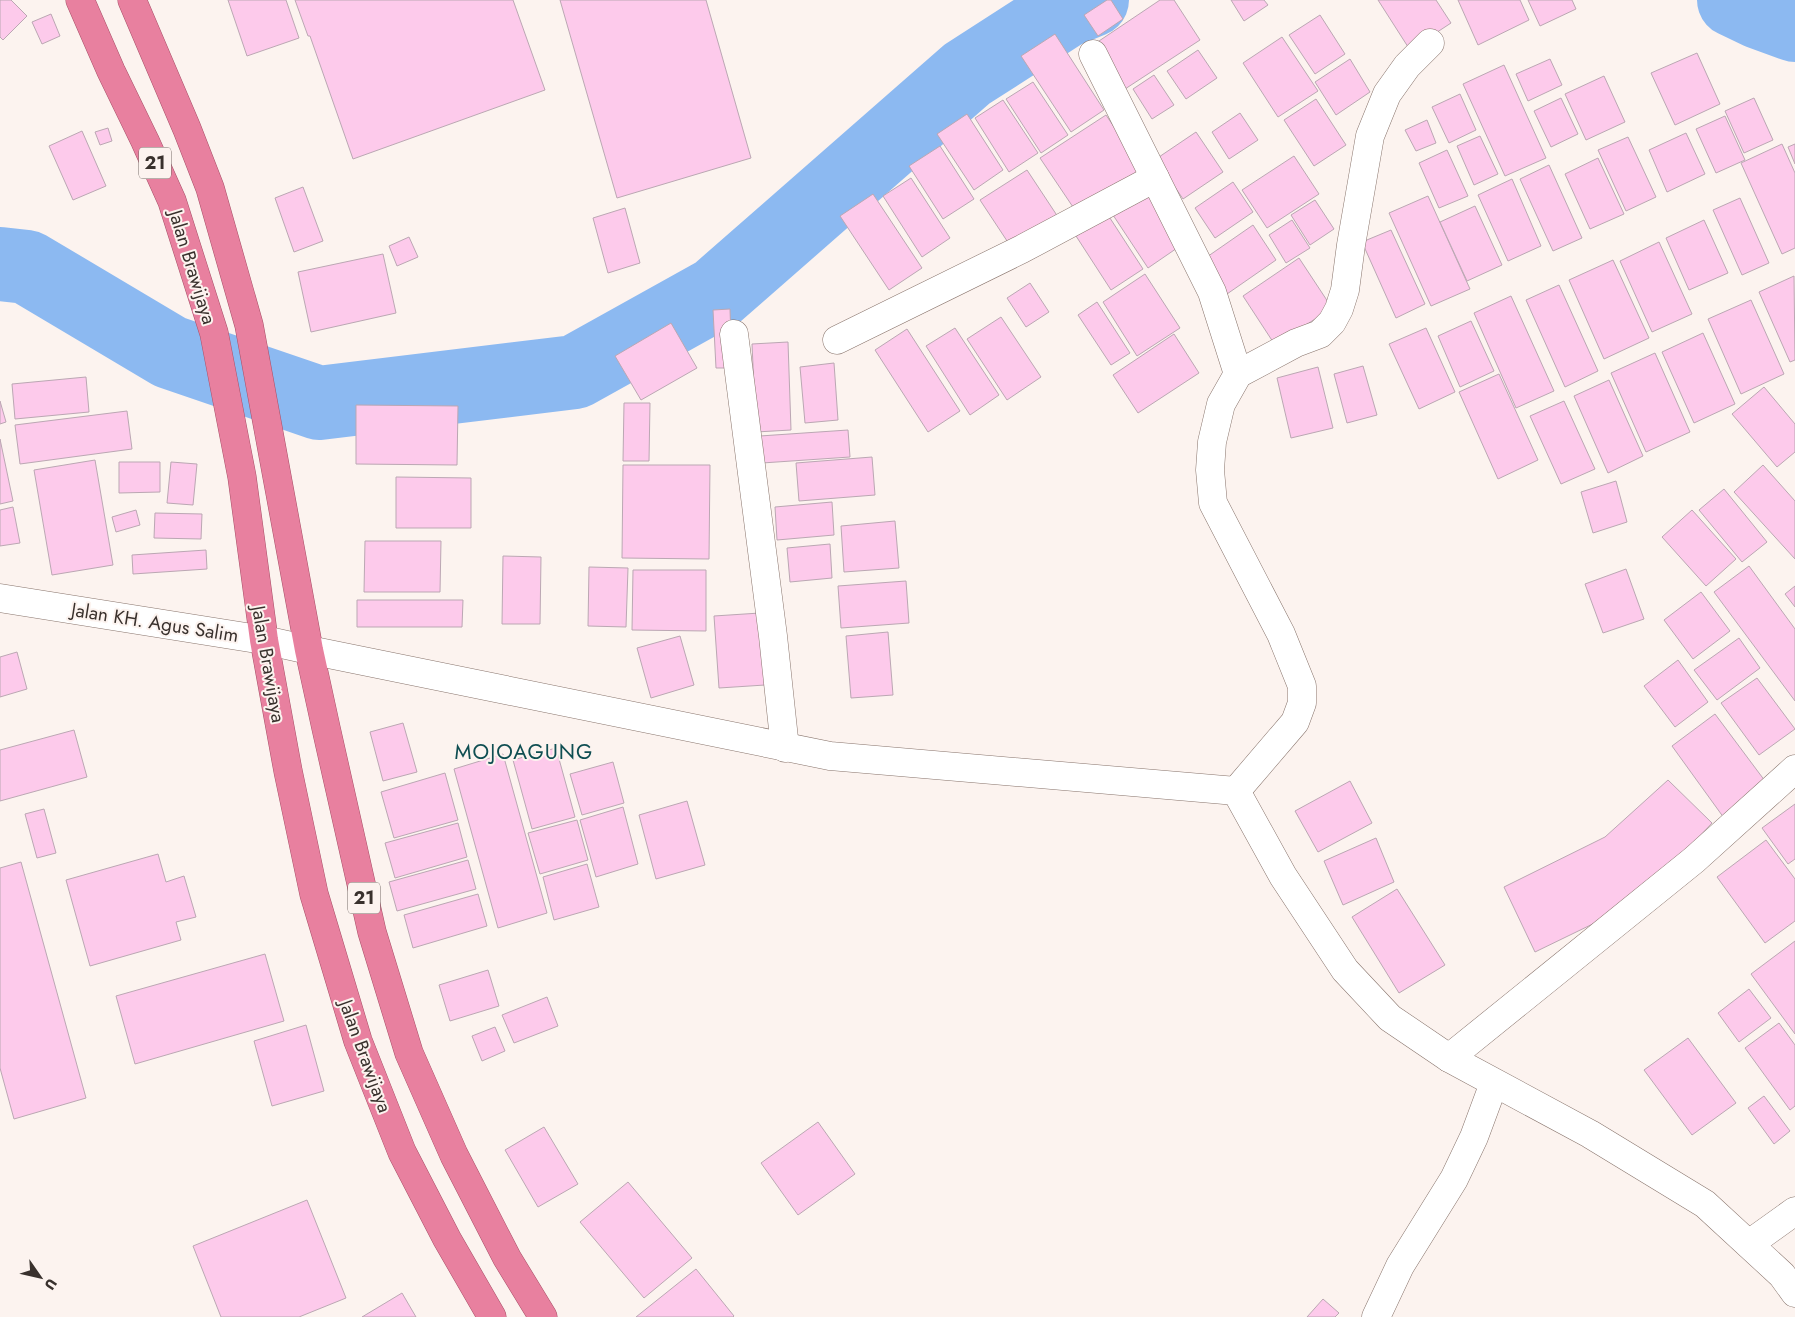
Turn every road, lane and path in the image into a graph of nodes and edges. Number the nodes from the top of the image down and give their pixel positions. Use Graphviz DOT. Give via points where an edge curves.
graph roads {
  1 [pos="80,0"];
  2 [pos="132,0"];
  3 [pos="1430,43"];
  4 [pos="1093,54"];
  5 [pos="1154,178"];
  6 [pos="734,334"];
  7 [pos="837,340"];
  8 [pos="1238,374"];
  9 [pos="0,598"];
  10 [pos="264,640"];
  11 [pos="309,650"];
  12 [pos="785,748"];
  13 [pos="1795,769"];
  14 [pos="1236,791"];
  15 [pos="1449,1058"];
  16 [pos="1494,1083"];
  17 [pos="1795,1211"];
  18 [pos="1748,1244"];
  19 [pos="1795,1294"];
  20 [pos="492,1317"];
  21 [pos="543,1317"];
  22 [pos="1376,1317"];
  1 -- 10 [label="highway, Jalan Brawijaya / 21" via="172,202 214,333 242,477"];
  2 -- 11 [label="highway, Jalan Brawijaya / 21" via="210,188 249,325"];
  3 -- 8 [label="street" via="1407,66 1387,94 1370,136 1345,290 1332,322 1320,334"];
  4 -- 5 [label="street"];
  5 -- 7 [label="street" via="1022,249"];
  5 -- 8 [label="street" via="1212,292"];
  6 -- 12 [label="street"];
  8 -- 14 [label="street" via="1221,404 1212,442 1210,470 1214,503 1281,634 1302,686 1302,704 1295,722"];
  9 -- 10 [label="street, Jalan KH. Agus Salim"];
  10 -- 11 [label="street, Jalan KH. Agus Salim"];
  10 -- 20 [label="highway, Jalan Brawijaya / 21" via="314,894 358,1041 402,1152"];
  11 -- 12 [label="street, Jalan KH. Agus Salim"];
  11 -- 21 [label="highway, Jalan Brawijaya / 21" via="372,932 409,1053 454,1155 507,1258"];
  12 -- 14 [label="street, Jalan KH. Agus Salim" via="830,756"];
  13 -- 15 [label="street" via="1694,860"];
  14 -- 15 [label="street" via="1283,876 1345,970 1390,1018"];
  15 -- 16 [label="street"];
  16 -- 18 [label="street" via="1590,1134 1705,1204"];
  16 -- 22 [label="street" via="1454,1179 1400,1266"];
  17 -- 18 [label="street"];
  18 -- 19 [label="street" via="1782,1275"];
}
